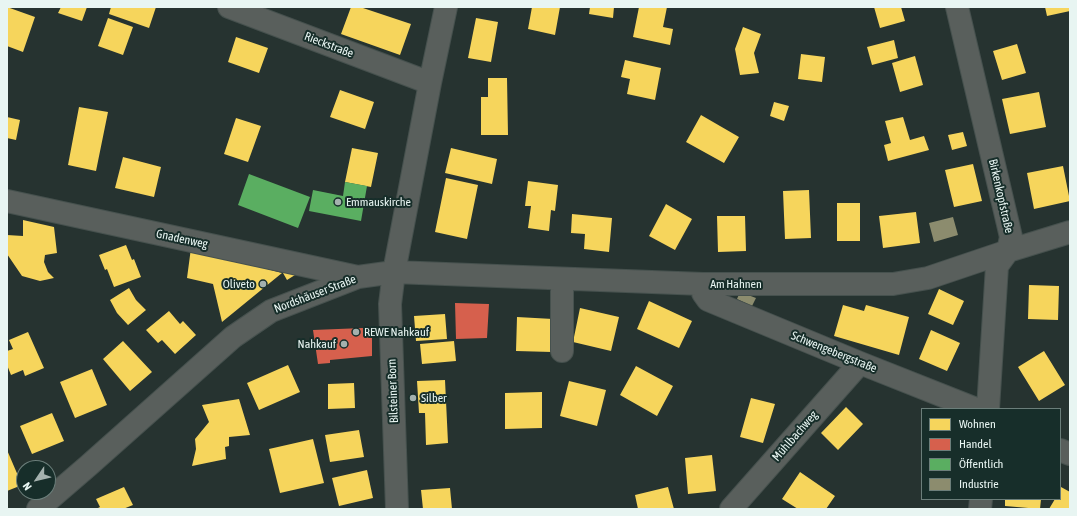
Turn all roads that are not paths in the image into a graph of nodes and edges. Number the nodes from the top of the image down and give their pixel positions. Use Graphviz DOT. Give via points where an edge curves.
graph roads {
  1 [pos="229,7"];
  2 [pos="446,7"];
  3 [pos="957,7"];
  4 [pos="430,83"];
  5 [pos="7,201"];
  6 [pos="1070,232"];
  7 [pos="1008,251"];
  8 [pos="394,272"];
  9 [pos="358,277"];
  10 [pos="562,279"];
  11 [pos="703,284"];
  12 [pos="562,351"];
  13 [pos="860,363"];
  14 [pos="973,408"];
  15 [pos="988,408"];
  16 [pos="38,509"];
  17 [pos="397,509"];
  18 [pos="731,509"];
  1 -- 4 [label="street, Rieckstraße"];
  2 -- 4 [label="street"];
  3 -- 7 [label="street, Birkenkopfstraße" via="1011,237"];
  4 -- 8 [label="street"];
  5 -- 9 [label="street, Gnadenweg"];
  6 -- 7 [label="street, Am Hahnen"];
  7 -- 11 [label="street, Am Hahnen" via="928,278 893,284"];
  7 -- 15 [label="street, Birkenkopfstraße" via="997,266"];
  8 -- 9 [label="street, Nordshäuser Straße"];
  8 -- 10 [label="street, Am Hahnen"];
  8 -- 17 [label="street, Bilsteiner Born" via="390,304"];
  9 -- 16 [label="street, Nordshäuser Straße" via="271,311 233,337"];
  10 -- 11 [label="street, Am Hahnen"];
  10 -- 12 [label="street"];
  11 -- 13 [label="street, Schwengebergstraße" via="703,293 708,300"];
  13 -- 14 [label="street, Schwengebergstraße"];
  13 -- 18 [label="street, Mühlbachweg"];
}
